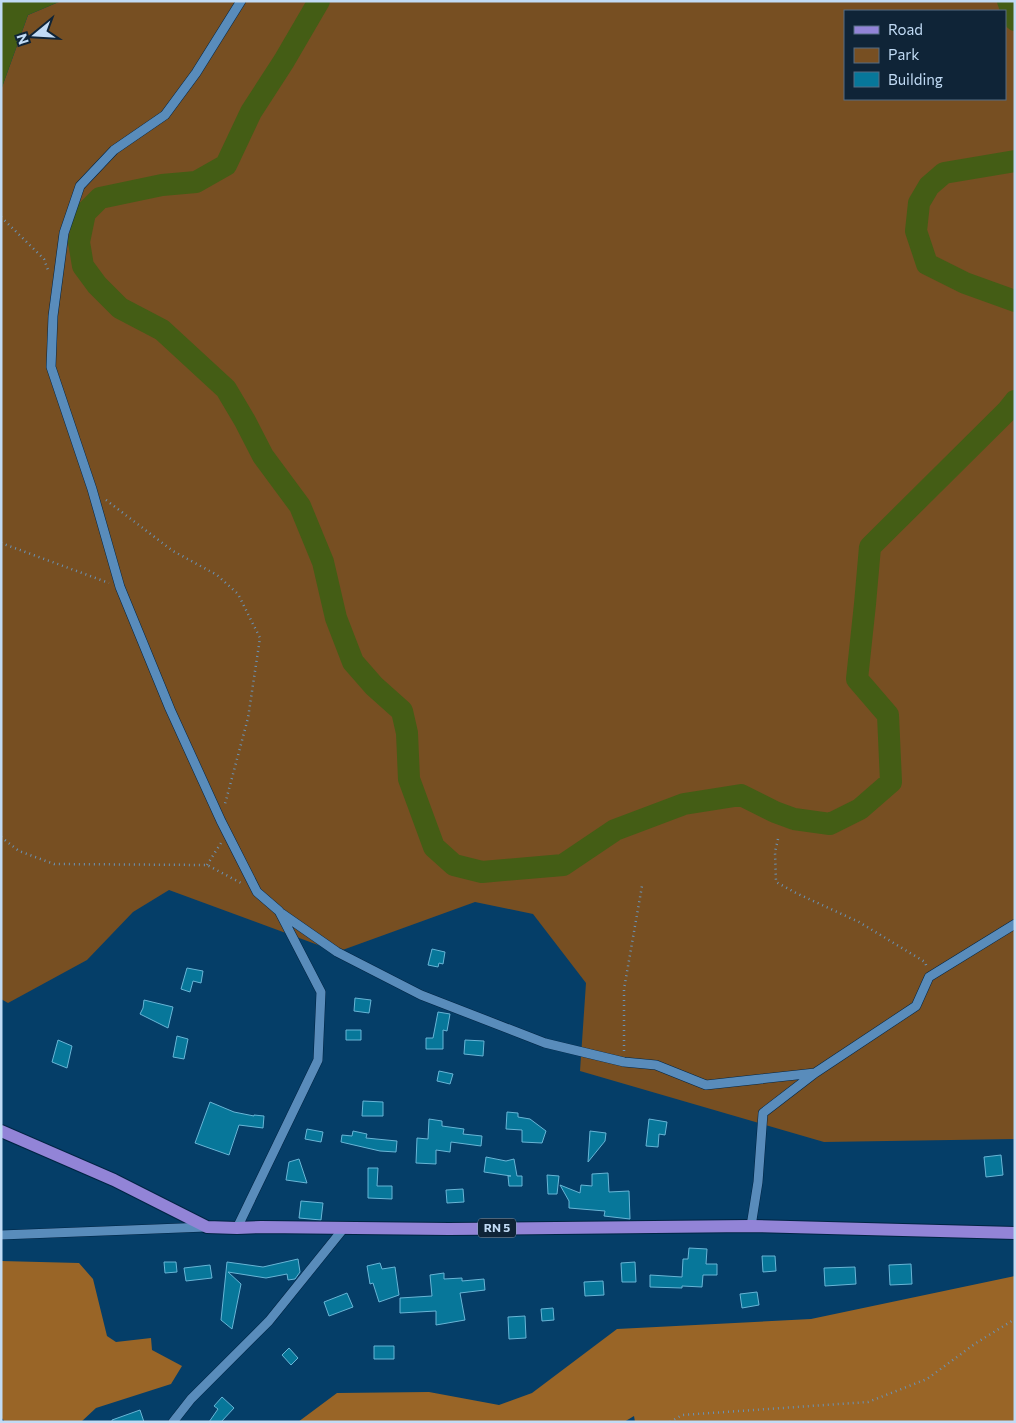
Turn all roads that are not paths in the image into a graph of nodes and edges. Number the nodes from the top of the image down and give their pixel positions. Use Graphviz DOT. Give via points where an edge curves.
graph roads {
  1 [pos="241,1"];
  2 [pos="279,911"];
  3 [pos="1015,924"];
  4 [pos="815,1073"];
  5 [pos="1,1131"];
  6 [pos="751,1226"];
  7 [pos="207,1227"];
  8 [pos="237,1228"];
  9 [pos="344,1228"];
  10 [pos="1015,1233"];
  11 [pos="1,1234"];
  12 [pos="173,1422"];
  1 -- 2 [label="street" via="165,115 114,150 80,186 64,233 53,316 51,366 120,587 170,709 257,892"];
  2 -- 4 [label="street" via="337,952 421,995 545,1043 624,1062 656,1066 706,1085"];
  2 -- 8 [label="street" via="321,992 318,1060"];
  3 -- 4 [label="street" via="929,977 916,1006"];
  4 -- 6 [label="street" via="763,1113"];
  5 -- 7 [label="main road, RN 5" via="114,1180"];
  6 -- 9 [label="main road, RN 5"];
  6 -- 10 [label="main road, RN 5"];
  7 -- 8 [label="main road, RN 5"];
  7 -- 11 [label="street"];
  8 -- 9 [label="main road, RN 5"];
  9 -- 12 [label="street" via="269,1321 191,1399"];
}
